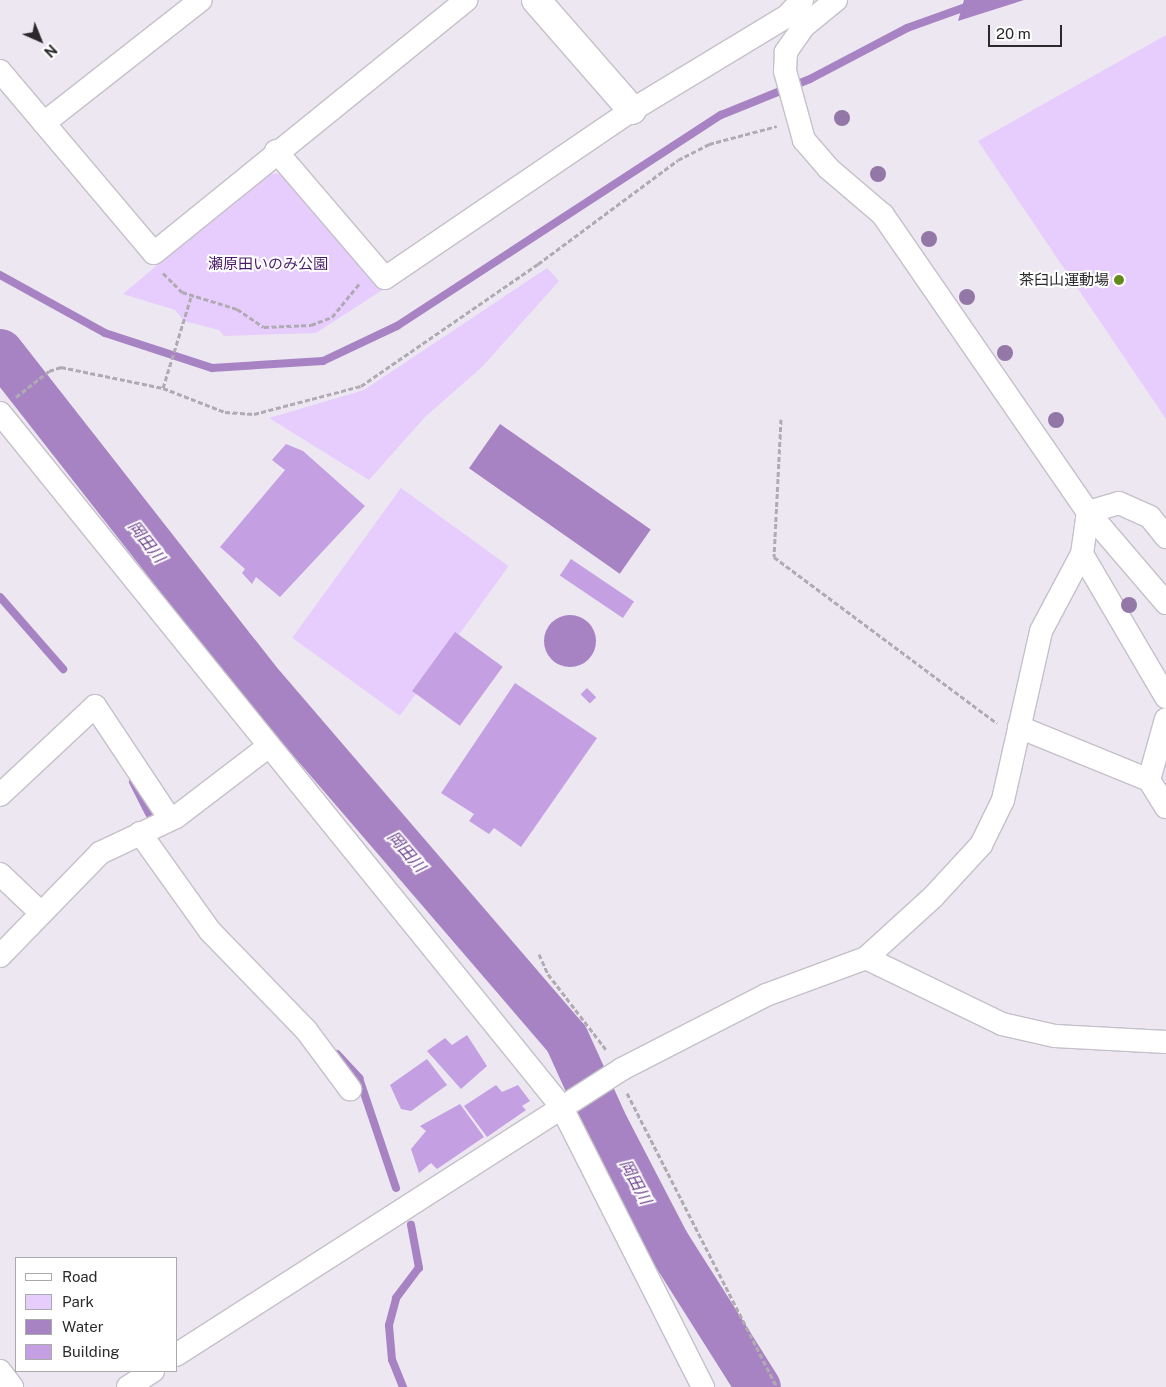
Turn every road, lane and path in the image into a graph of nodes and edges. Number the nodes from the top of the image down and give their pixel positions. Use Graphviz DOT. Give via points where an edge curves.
graph roads {
  1 [pos="201,0"];
  2 [pos="466,0"];
  3 [pos="536,0"];
  4 [pos="802,0"];
  5 [pos="836,0"];
  6 [pos="0,71"];
  7 [pos="632,110"];
  8 [pos="795,112"];
  9 [pos="44,124"];
  10 [pos="276,151"];
  11 [pos="154,253"];
  12 [pos="376,267"];
  13 [pos="191,297"];
  14 [pos="163,388"];
  15 [pos="4,409"];
  16 [pos="781,419"];
  17 [pos="1088,512"];
  18 [pos="1166,537"];
  19 [pos="1082,554"];
  20 [pos="1166,603"];
  21 [pos="1166,697"];
  22 [pos="1166,719"];
  23 [pos="1018,732"];
  24 [pos="269,746"];
  25 [pos="1149,780"];
  26 [pos="0,795"];
  27 [pos="1166,807"];
  28 [pos="170,819"];
  29 [pos="140,833"];
  30 [pos="0,874"];
  31 [pos="41,913"];
  32 [pos="539,954"];
  33 [pos="0,956"];
  34 [pos="866,958"];
  35 [pos="1166,1042"];
  36 [pos="620,1071"];
  37 [pos="350,1089"];
  38 [pos="566,1104"];
  39 [pos="178,1354"];
  40 [pos="0,1371"];
  41 [pos="151,1372"];
  42 [pos="12,1387"];
  43 [pos="128,1387"];
  44 [pos="702,1387"];
  45 [pos="777,1387"];
  1 -- 9 [label="street"];
  2 -- 10 [label="street"];
  3 -- 7 [label="street"];
  4 -- 7 [label="street" via="787,16"];
  5 -- 8 [label="street" via="791,40 785,71"];
  6 -- 9 [label="street"];
  7 -- 12 [label="street" via="386,278"];
  8 -- 14 [label="path" via="709,144 678,160 482,304 361,386 254,414 225,412"];
  8 -- 17 [label="street" via="814,154 882,215"];
  9 -- 11 [label="street"];
  10 -- 11 [label="street"];
  10 -- 12 [label="street"];
  11 -- 13 [label="path" via="166,277"];
  12 -- 13 [label="path" via="332,317 311,325 264,327 237,309"];
  13 -- 14 [label="path"];
  14 -- 15 [label="path" via="78,369 49,371"];
  15 -- 24 [label="street"];
  16 -- 23 [label="path" via="774,557"];
  17 -- 18 [label="street" via="1119,503 1150,517"];
  17 -- 19 [label="street"];
  17 -- 20 [label="street"];
  19 -- 21 [label="street"];
  19 -- 23 [label="street" via="1041,631"];
  22 -- 25 [label="street"];
  23 -- 25 [label="street"];
  23 -- 34 [label="street" via="1002,800 981,845"];
  24 -- 28 [label="street"];
  24 -- 38 [label="street"];
  25 -- 27 [label="street"];
  26 -- 28 [label="street" via="95,706"];
  28 -- 29 [label="street"];
  29 -- 31 [label="street" via="100,854"];
  29 -- 37 [label="street" via="210,931 306,1030"];
  30 -- 31 [label="street"];
  31 -- 33 [label="street"];
  32 -- 36 [label="path" via="548,974"];
  34 -- 35 [label="street" via="1002,1024 1055,1036"];
  34 -- 36 [label="street" via="766,995"];
  36 -- 38 [label="street"];
  36 -- 45 [label="path" via="624,1088"];
  38 -- 39 [label="street"];
  38 -- 44 [label="street"];
  40 -- 42 [label="street"];
  41 -- 43 [label="street"];
}
